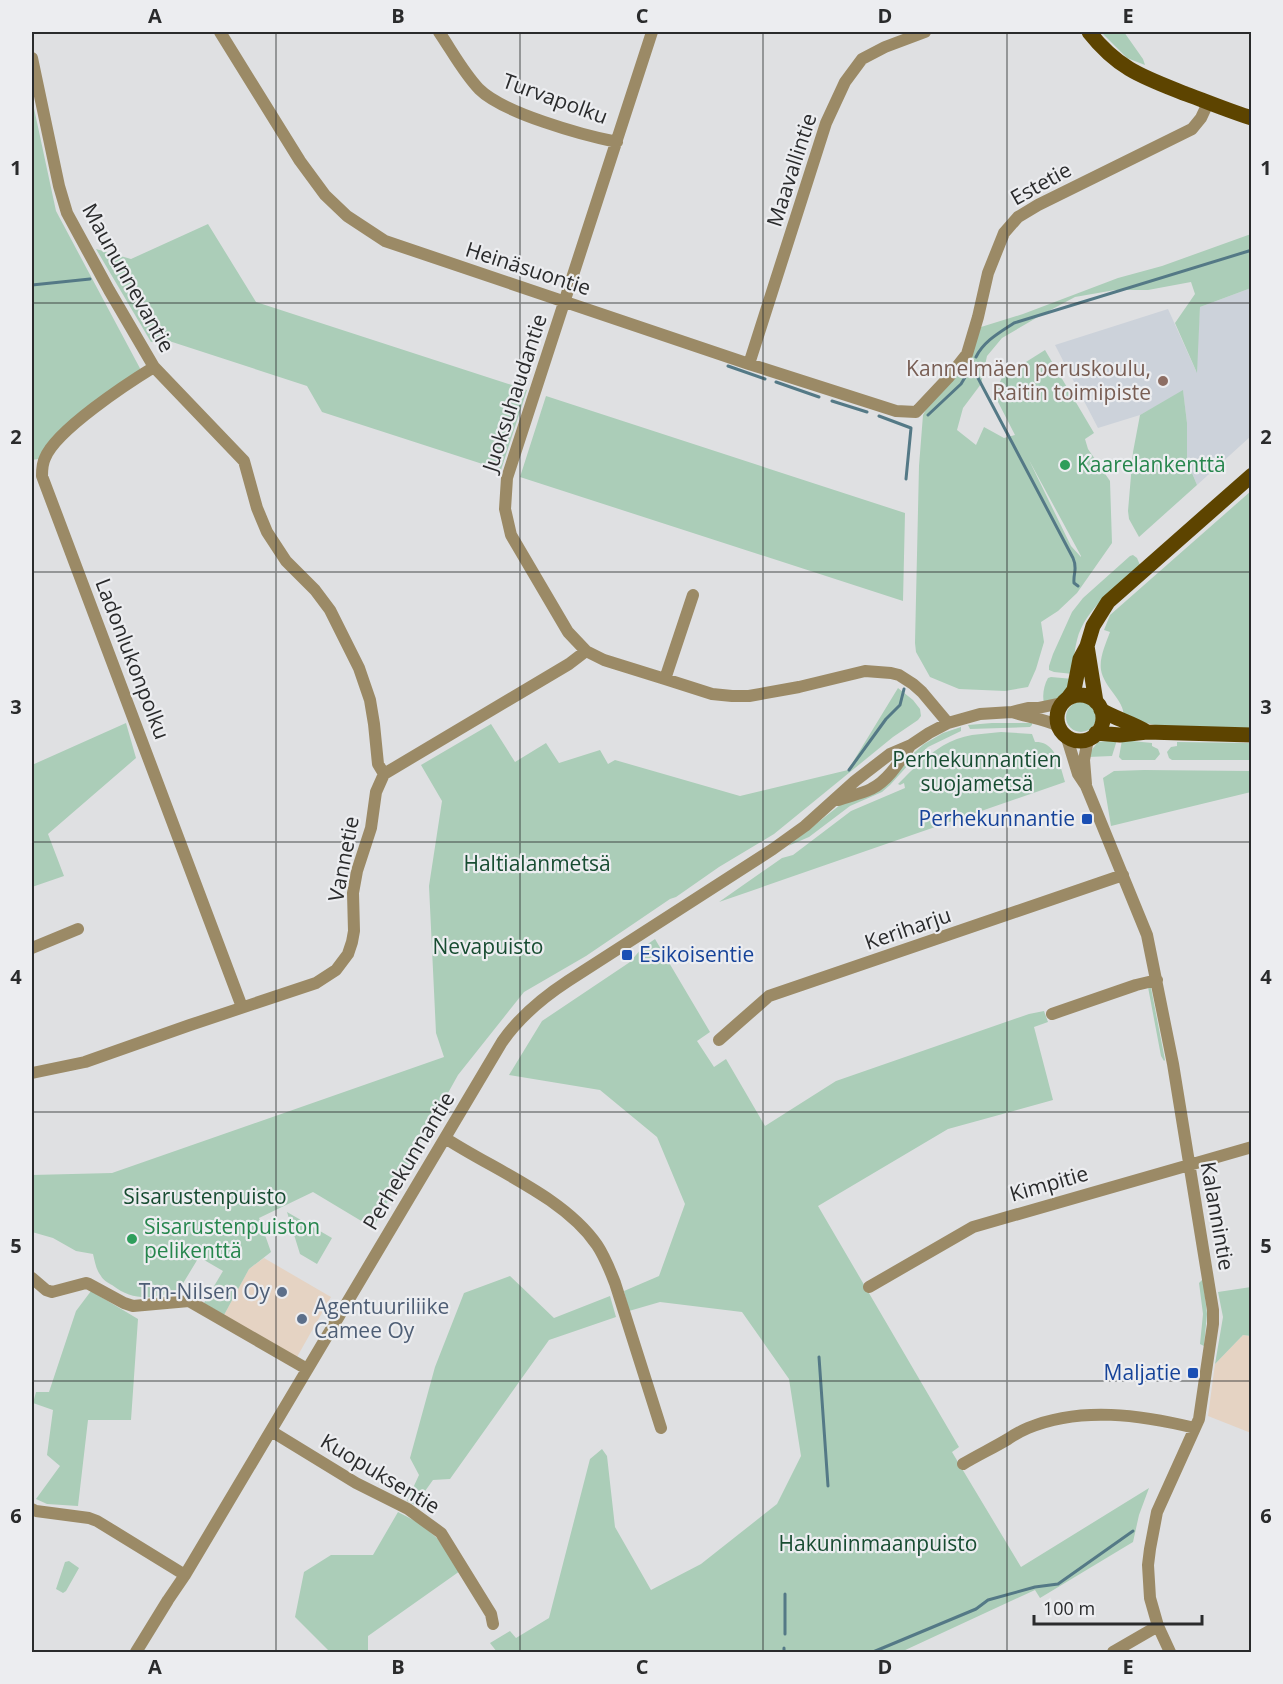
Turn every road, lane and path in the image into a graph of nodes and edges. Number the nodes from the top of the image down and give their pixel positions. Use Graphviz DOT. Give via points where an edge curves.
graph roads {
  1 [pos="220,32"];
  2 [pos="440,32"];
  3 [pos="652,32"];
  4 [pos="925,32"];
  5 [pos="1089,32"];
  6 [pos="32,58"];
  7 [pos="1208,103"];
  8 [pos="1251,118"];
  9 [pos="616,142"];
  10 [pos="565,302"];
  11 [pos="749,364"];
  12 [pos="154,367"];
  13 [pos="916,412"];
  14 [pos="1251,475"];
  15 [pos="693,595"];
  16 [pos="1087,646"];
  17 [pos="586,651"];
  18 [pos="665,679"];
  19 [pos="1065,701"];
  20 [pos="1099,706"];
  21 [pos="1012,712"];
  22 [pos="948,723"];
  23 [pos="1062,731"];
  24 [pos="1147,732"];
  25 [pos="1251,735"];
  26 [pos="1092,736"];
  27 [pos="384,774"];
  28 [pos="1086,786"];
  29 [pos="1123,875"];
  30 [pos="78,929"];
  31 [pos="32,948"];
  32 [pos="1156,981"];
  33 [pos="242,1007"];
  34 [pos="1052,1014"];
  35 [pos="719,1040"];
  36 [pos="32,1073"];
  37 [pos="445,1138"];
  38 [pos="1251,1147"];
  39 [pos="1189,1165"];
  40 [pos="32,1278"];
  41 [pos="869,1287"];
  42 [pos="307,1369"];
  43 [pos="661,1428"];
  44 [pos="1195,1428"];
  45 [pos="271,1431"];
  46 [pos="963,1464"];
  47 [pos="32,1509"];
  48 [pos="186,1575"];
  49 [pos="493,1624"];
  50 [pos="1158,1626"];
  51 [pos="136,1653"];
  52 [pos="1113,1653"];
  53 [pos="1170,1653"];
  1 -- 10 [label="street, Heinäsuontie" via="300,161 325,195 347,216 385,241"];
  2 -- 9 [label="street, Turvapolku" via="462,67 492,99 551,123"];
  3 -- 9 [label="street, Juoksuhaudantie"];
  4 -- 11 [label="street, Maavallintie" via="862,59 845,82 826,123"];
  5 -- 7 [label="main road" via="1130,70"];
  6 -- 12 [label="street, Maununnevantie" via="67,213"];
  7 -- 8 [label="main road"];
  7 -- 13 [label="street, Estetie" via="1192,129 1038,205 1013,222 992,262 967,354"];
  9 -- 10 [label="street, Juoksuhaudantie"];
  10 -- 11 [label="street, Heinäsuontie"];
  10 -- 17 [label="street, Juoksuhaudantie" via="507,478 505,509 510,535 521,555 568,632"];
  11 -- 13 [label="street, Heinäsuontie" via="896,411"];
  12 -- 27 [label="street, Maununnevantie" via="244,461 267,532 286,561 330,610 370,700 378,764"];
  12 -- 33 [label="street, Ladonlukonpolku" via="66,431 45,458 42,476"];
  14 -- 16 [label="main road" via="1108,602 1093,626"];
  15 -- 18 [label="street"];
  16 -- 19 [label="main road" via="1080,659 1074,690"];
  16 -- 20 [label="main road"];
  17 -- 18 [label="street, Juoksuhaudantie"];
  17 -- 27 [label="street"];
  18 -- 22 [label="street, Juoksuhaudantie" via="712,694 749,696 882,671 913,684"];
  19 -- 20 [label="main road" via="1083,695"];
  19 -- 21 [label="street, Perhekunnantie"];
  19 -- 23 [label="main road" via="1058,714"];
  20 -- 24 [label="main road" via="1111,716"];
  20 -- 26 [label="main road" via="1101,725"];
  21 -- 22 [label="street, Perhekunnantie" via="980,714"];
  21 -- 23 [label="street, Perhekunnantie" via="1045,720"];
  22 -- 37 [label="street, Perhekunnantie" via="890,754 773,849 535,1005 502,1042"];
  23 -- 26 [label="main road" via="1078,740"];
  23 -- 28 [label="street, Kalannintie"];
  24 -- 25 [label="main road"];
  24 -- 26 [label="main road"];
  26 -- 28 [label="street, Kalannintie" via="1084,760"];
  27 -- 33 [label="street, Vannetie" via="376,792 371,828 352,893 354,931 348,954 336,970 316,983"];
  28 -- 29 [label="street, Kalannintie"];
  29 -- 32 [label="street, Kalannintie" via="1147,935"];
  29 -- 35 [label="street, Keriharju" via="769,996"];
  30 -- 31 [label="street"];
  32 -- 34 [label="street"];
  32 -- 39 [label="street, Kalannintie"];
  33 -- 36 [label="street, Vannetie" via="85,1062"];
  37 -- 42 [label="street, Perhekunnantie"];
  37 -- 43 [label="street" via="552,1202 573,1218 597,1246 615,1283"];
  38 -- 39 [label="street, Kimpitie"];
  39 -- 41 [label="street, Kimpitie" via="973,1227"];
  39 -- 44 [label="street, Kalannintie" via="1213,1310 1204,1391"];
  40 -- 42 [label="street" via="52,1292 86,1283 133,1306 189,1301"];
  42 -- 45 [label="street, Perhekunnantie"];
  44 -- 46 [label="street" via="1106,1414 1077,1415 1026,1428"];
  44 -- 50 [label="street, Kalannintie" via="1153,1524 1148,1565 1150,1598"];
  45 -- 48 [label="street, Perhekunnantie"];
  45 -- 49 [label="street, Kuopuksentie" via="356,1483 408,1509 441,1533 491,1614"];
  47 -- 48 [label="street" via="97,1521"];
  48 -- 51 [label="street, Perhekunnantie"];
  50 -- 52 [label="street"];
  50 -- 53 [label="street, Kalannintie"];
}
